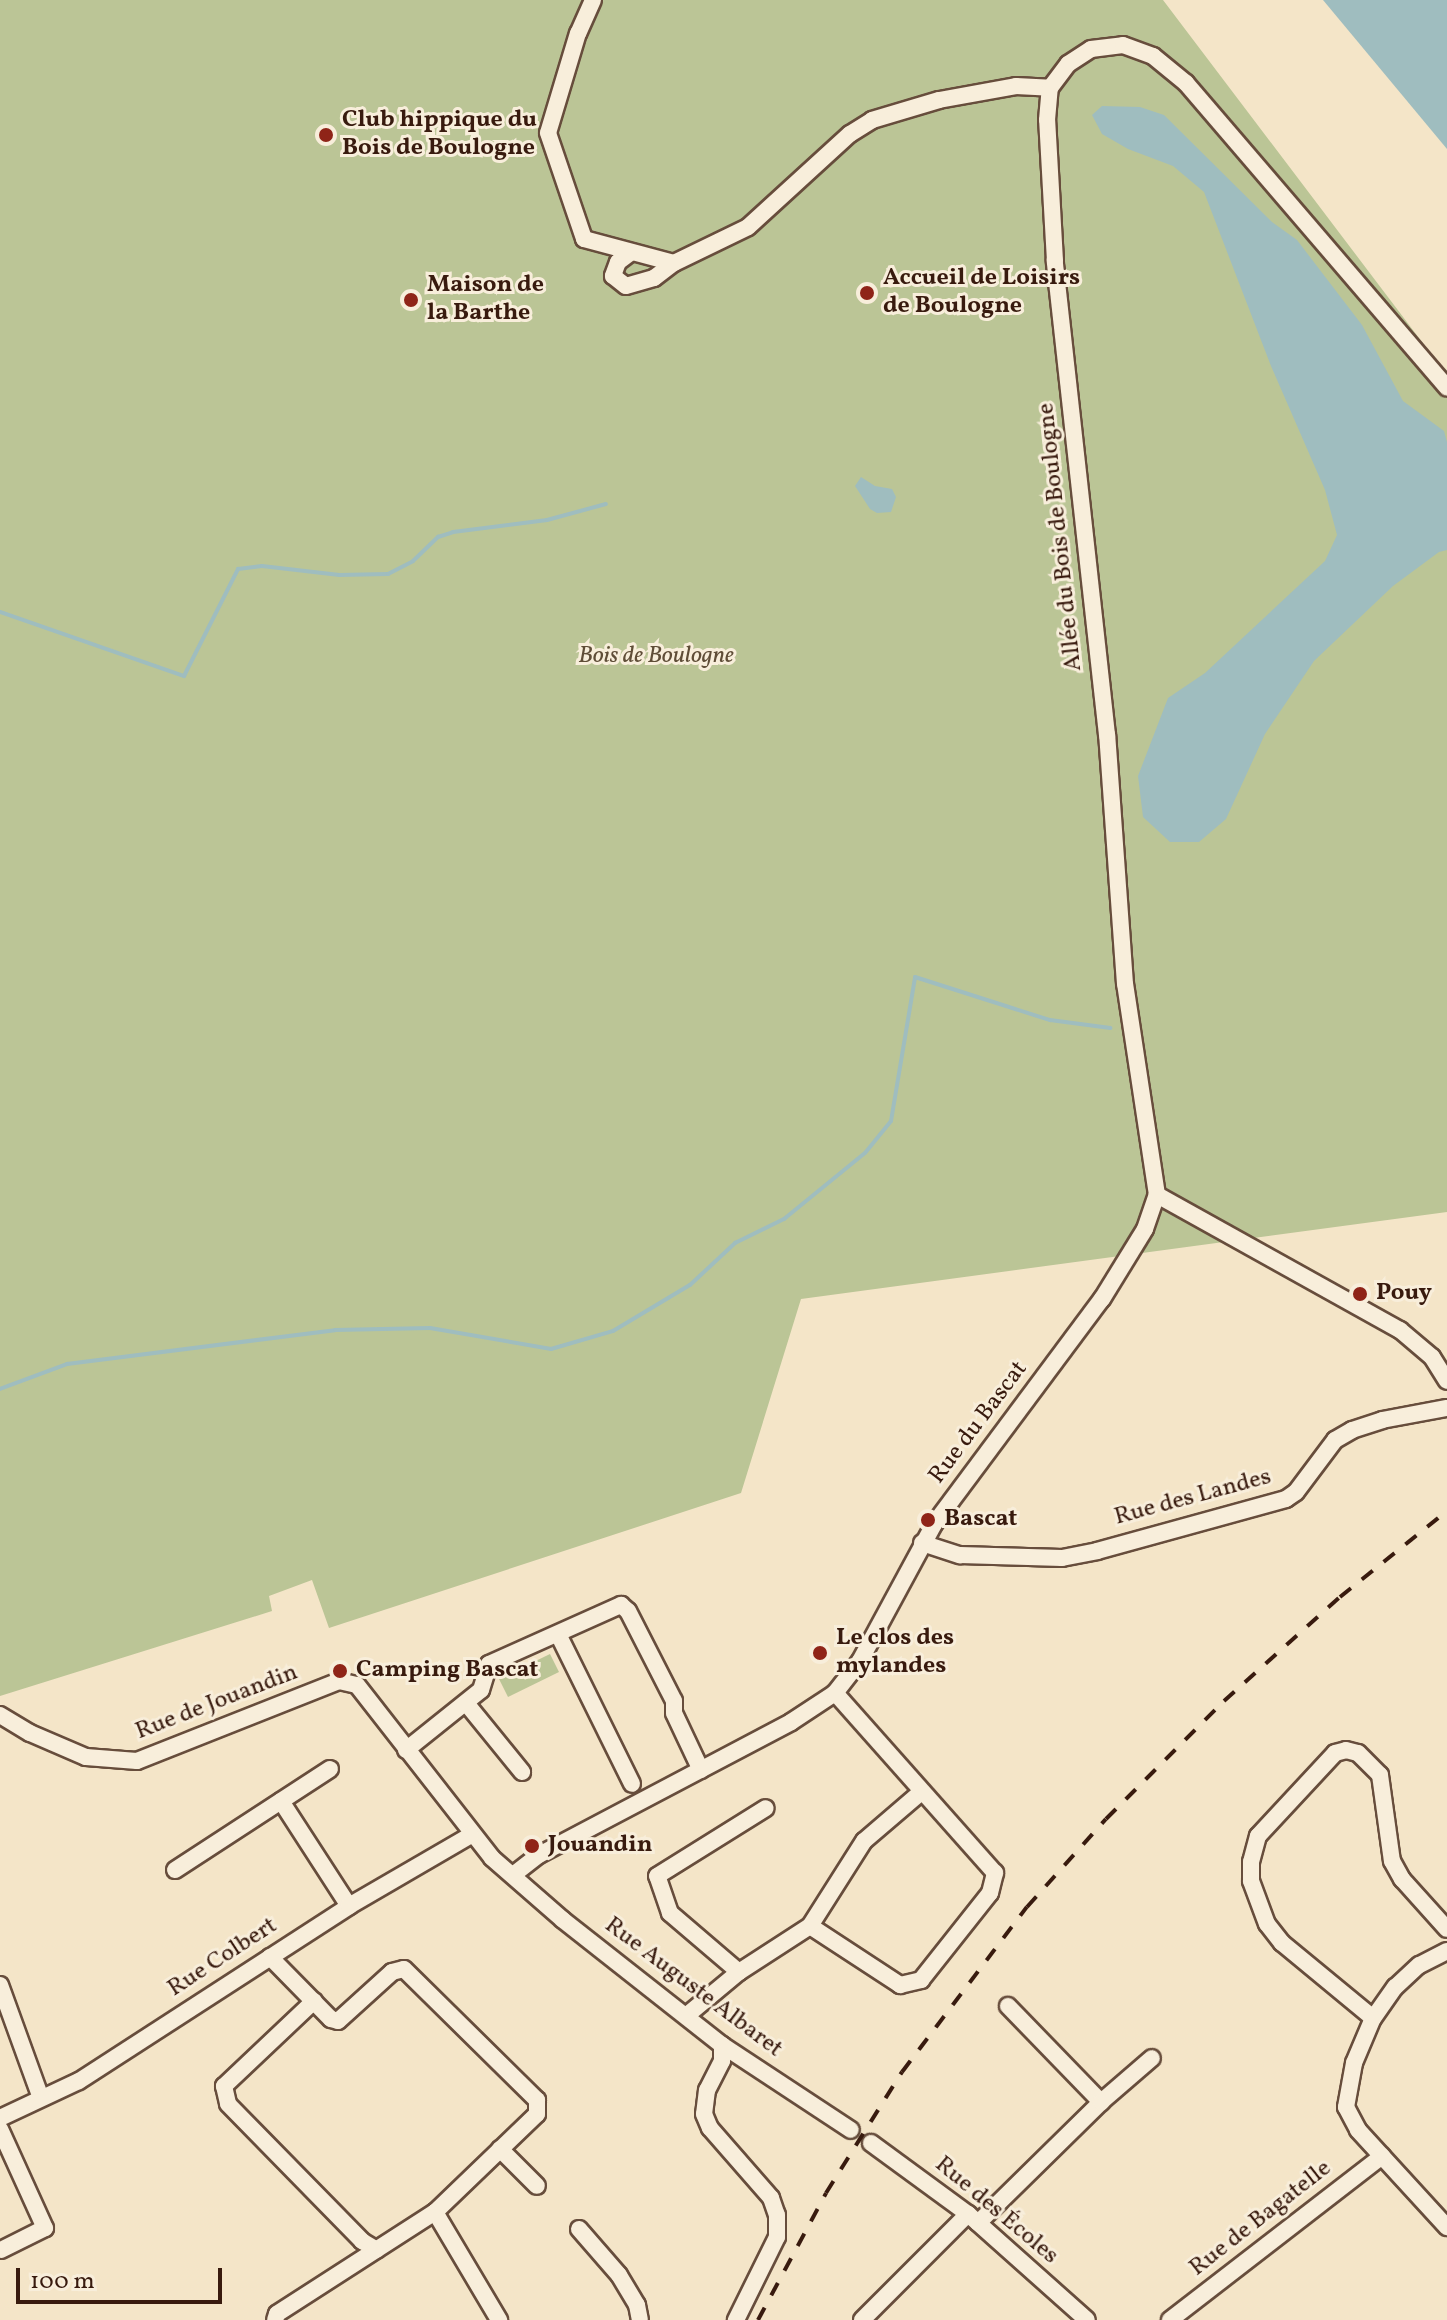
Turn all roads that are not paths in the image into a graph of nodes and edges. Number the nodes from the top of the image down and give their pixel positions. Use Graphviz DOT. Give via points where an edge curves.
graph roads {
  1 [pos="593,0"];
  2 [pos="1050,88"];
  3 [pos="630,253"];
  4 [pos="674,263"];
  5 [pos="1447,387"];
  6 [pos="1157,1195"];
  7 [pos="1447,1381"];
  8 [pos="1447,1408"];
  9 [pos="922,1543"];
  10 [pos="558,1634"];
  11 [pos="835,1693"];
  12 [pos="466,1703"];
  13 [pos="0,1715"];
  14 [pos="406,1750"];
  15 [pos="330,1769"];
  16 [pos="701,1770"];
  17 [pos="522,1772"];
  18 [pos="632,1784"];
  19 [pos="920,1793"];
  20 [pos="281,1801"];
  21 [pos="766,1808"];
  22 [pos="471,1835"];
  23 [pos="175,1870"];
  24 [pos="513,1875"];
  25 [pos="349,1906"];
  26 [pos="810,1926"];
  27 [pos="1447,1929"];
  28 [pos="1447,1951"];
  29 [pos="270,1957"];
  30 [pos="739,1972"];
  31 [pos="0,1985"];
  32 [pos="314,2001"];
  33 [pos="1008,2006"];
  34 [pos="686,2016"];
  35 [pos="1373,2018"];
  36 [pos="722,2045"];
  37 [pos="1152,2058"];
  38 [pos="41,2098"];
  39 [pos="1101,2102"];
  40 [pos="0,2118"];
  41 [pos="0,2129"];
  42 [pos="851,2130"];
  43 [pos="871,2143"];
  44 [pos="500,2149"];
  45 [pos="1382,2156"];
  46 [pos="537,2186"];
  47 [pos="435,2212"];
  48 [pos="973,2219"];
  49 [pos="1447,2227"];
  50 [pos="579,2229"];
  51 [pos="1,2250"];
  52 [pos="377,2250"];
  53 [pos="275,2320"];
  54 [pos="499,2320"];
  55 [pos="640,2320"];
  56 [pos="736,2320"];
  57 [pos="862,2320"];
  58 [pos="1087,2320"];
  59 [pos="1170,2320"];
  1 -- 3 [label="street" via="548,133 584,239"];
  2 -- 4 [label="street" via="1016,86 939,100 872,120 748,227"];
  2 -- 5 [label="street" via="1068,64 1091,49 1123,45 1153,56 1186,83"];
  2 -- 6 [label="street, Allée du Bois de Boulogne" via="1047,120 1057,276 1107,735 1125,984"];
  3 -- 4 [label="street"];
  3 -- 4 [label="street" via="618,262 613,276 626,286 654,278"];
  6 -- 7 [label="street" via="1400,1330 1432,1357"];
  6 -- 9 [label="street, Rue du Bascat" via="1145,1229 1102,1299"];
  8 -- 9 [label="street, Rue des Landes" via="1352,1430 1335,1440 1286,1499 1097,1551 1062,1558 990,1557 946,1553"];
  9 -- 11 [label="street, Rue du Bascat" via="860,1661"];
  10 -- 12 [label="street" via="489,1664 481,1690"];
  10 -- 16 [label="street" via="613,1607 628,1611 674,1701 674,1713"];
  10 -- 18 [label="street"];
  11 -- 16 [label="street, Rue du Bascat" via="805,1715"];
  11 -- 19 [label="street"];
  12 -- 14 [label="street"];
  12 -- 17 [label="street"];
  13 -- 14 [label="street, Rue de Jouandin" via="86,1757 137,1761 348,1681 367,1696"];
  14 -- 22 [label="street, Rue de Jouandin"];
  15 -- 20 [label="street"];
  16 -- 24 [label="street, Rue du Bascat" via="539,1855"];
  19 -- 26 [label="street" via="864,1841"];
  19 -- 26 [label="street" via="995,1873 990,1893 921,1980 900,1985"];
  20 -- 23 [label="street"];
  20 -- 25 [label="street"];
  21 -- 30 [label="street" via="657,1876 670,1913"];
  22 -- 24 [label="street, Rue de Jouandin"];
  22 -- 25 [label="street, Rue Colbert"];
  24 -- 34 [label="street, Rue Auguste Albaret"];
  25 -- 29 [label="street, Rue Colbert"];
  26 -- 30 [label="street"];
  27 -- 35 [label="street" via="1392,1861 1380,1775 1358,1753 1335,1753 1258,1836 1251,1881 1267,1924 1282,1943"];
  28 -- 35 [label="street" via="1419,1965"];
  29 -- 32 [label="street"];
  29 -- 38 [label="street, Rue Colbert" via="79,2081"];
  30 -- 34 [label="street"];
  31 -- 38 [label="street"];
  32 -- 44 [label="street" via="338,2021 392,1972 404,1969 537,2100 537,2114"];
  32 -- 52 [label="street" via="224,2086 228,2104 362,2241"];
  33 -- 39 [label="street"];
  34 -- 36 [label="street, Rue Auguste Albaret"];
  35 -- 45 [label="street" via="1354,2063 1346,2107"];
  36 -- 42 [label="street, Rue Auguste Albaret"];
  36 -- 56 [label="street" via="722,2061 707,2090 704,2114 710,2128 771,2198 777,2215 777,2237"];
  37 -- 39 [label="street"];
  38 -- 40 [label="street, Rue Colbert"];
  39 -- 48 [label="street"];
  41 -- 51 [label="street" via="45,2228"];
  43 -- 48 [label="street, Rue des Écoles"];
  44 -- 46 [label="street"];
  44 -- 47 [label="street"];
  45 -- 49 [label="street"];
  45 -- 59 [label="street, Rue de Bagatelle"];
  47 -- 52 [label="street"];
  47 -- 54 [label="street"];
  48 -- 57 [label="street"];
  48 -- 58 [label="street, Rue des Écoles"];
  50 -- 55 [label="street" via="619,2275"];
  52 -- 53 [label="street"];
}
